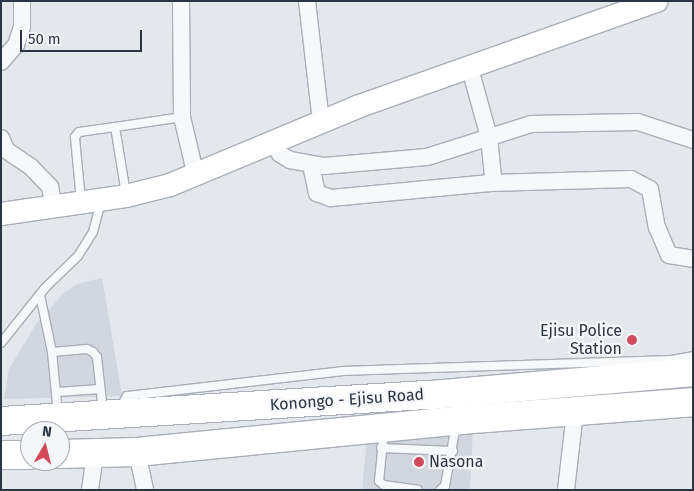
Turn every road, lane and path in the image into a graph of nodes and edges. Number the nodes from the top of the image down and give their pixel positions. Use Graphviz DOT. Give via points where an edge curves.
graph roads {
  1 [pos="22,1"];
  2 [pos="181,1"];
  3 [pos="307,1"];
  4 [pos="658,1"];
  5 [pos="1,62"];
  6 [pos="469,65"];
  7 [pos="182,117"];
  8 [pos="321,122"];
  9 [pos="115,126"];
  10 [pos="489,138"];
  11 [pos="272,140"];
  12 [pos="693,140"];
  13 [pos="3,146"];
  14 [pos="311,165"];
  15 [pos="196,176"];
  16 [pos="490,183"];
  17 [pos="126,196"];
  18 [pos="91,201"];
  19 [pos="54,207"];
  20 [pos="1,214"];
  21 [pos="693,259"];
  22 [pos="40,295"];
  23 [pos="1,343"];
  24 [pos="52,352"];
  25 [pos="693,356"];
  26 [pos="679,369"];
  27 [pos="693,402"];
  28 [pos="58,405"];
  29 [pos="107,407"];
  30 [pos="575,412"];
  31 [pos="456,420"];
  32 [pos="1,421"];
  33 [pos="383,438"];
  34 [pos="453,451"];
  35 [pos="137,452"];
  36 [pos="96,453"];
  37 [pos="70,454"];
  38 [pos="20,455"];
  39 [pos="1,456"];
  40 [pos="90,490"];
  41 [pos="145,490"];
  42 [pos="418,490"];
  43 [pos="440,490"];
  44 [pos="566,490"];
  1 -- 5 [label="street" via="22,26 16,45"];
  2 -- 7 [label="street"];
  3 -- 8 [label="street"];
  4 -- 6 [label="main road"];
  6 -- 8 [label="main road"];
  6 -- 10 [label="street"];
  7 -- 9 [label="lane"];
  7 -- 15 [label="street"];
  8 -- 11 [label="main road"];
  9 -- 17 [label="lane"];
  9 -- 18 [label="lane" via="78,132 75,137"];
  10 -- 12 [label="street" via="531,124 619,121 656,125"];
  10 -- 14 [label="street" via="427,157"];
  10 -- 16 [label="street" via="493,177"];
  11 -- 14 [label="street" via="280,154"];
  11 -- 15 [label="main road"];
  13 -- 19 [label="street" via="31,167 50,187"];
  14 -- 16 [label="street" via="317,193 331,198"];
  15 -- 17 [label="main road"];
  16 -- 21 [label="street" via="631,180 650,189 657,227 669,255"];
  17 -- 18 [label="main road"];
  18 -- 19 [label="main road"];
  18 -- 22 [label="lane" via="93,232 78,256"];
  19 -- 20 [label="main road"];
  22 -- 23 [label="lane"];
  22 -- 24 [label="lane"];
  24 -- 28 [label="lane"];
  24 -- 29 [label="lane" via="87,349 93,352 97,357"];
  25 -- 26 [label="lane"];
  26 -- 29 [label="highway, Konongo - Ejisu Road" via="430,395"];
  27 -- 30 [label="highway, Konongo - Ejisu Road"];
  28 -- 29 [label="highway, Konongo - Ejisu Road"];
  28 -- 32 [label="highway, Konongo - Ejisu Road"];
  30 -- 31 [label="highway, Konongo - Ejisu Road"];
  30 -- 44 [label="street"];
  31 -- 33 [label="highway, Konongo - Ejisu Road"];
  31 -- 34 [label="lane"];
  33 -- 34 [label="lane"];
  33 -- 35 [label="highway, Konongo - Ejisu Road"];
  33 -- 42 [label="lane" via="379,481 384,485"];
  34 -- 43 [label="lane" via="445,486"];
  35 -- 36 [label="highway, Konongo - Ejisu Road"];
  35 -- 41 [label="street"];
  36 -- 37 [label="highway, Konongo - Ejisu Road"];
  36 -- 40 [label="street"];
  38 -- 39 [label="highway"];
}
